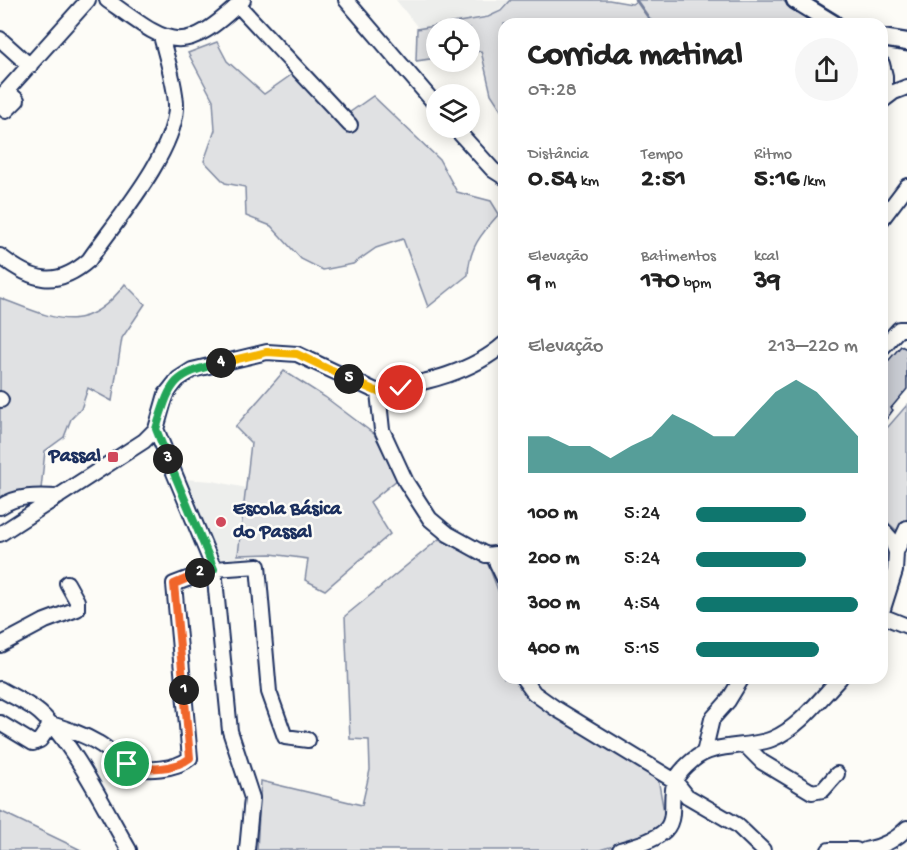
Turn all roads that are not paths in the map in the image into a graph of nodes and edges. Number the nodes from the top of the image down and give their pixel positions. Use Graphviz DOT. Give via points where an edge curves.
graph roads {
  1 [pos="88,0"];
  2 [pos="107,0"];
  3 [pos="346,0"];
  4 [pos="238,2"];
  5 [pos="806,3"];
  6 [pos="826,18"];
  7 [pos="161,36"];
  8 [pos="0,39"];
  9 [pos="888,39"];
  10 [pos="907,42"];
  11 [pos="30,66"];
  12 [pos="907,87"];
  13 [pos="426,93"];
  14 [pos="3,95"];
  15 [pos="888,97"];
  16 [pos="0,105"];
  17 [pos="350,125"];
  18 [pos="464,138"];
  19 [pos="498,173"];
  20 [pos="907,186"];
  21 [pos="888,211"];
  22 [pos="0,256"];
  23 [pos="907,329"];
  24 [pos="888,341"];
  25 [pos="498,350"];
  26 [pos="378,392"];
  27 [pos="156,429"];
  28 [pos="58,497"];
  29 [pos="0,507"];
  30 [pos="907,528"];
  31 [pos="0,534"];
  32 [pos="888,536"];
  33 [pos="896,552"];
  34 [pos="498,554"];
  35 [pos="214,569"];
  36 [pos="67,583"];
  37 [pos="888,594"];
  38 [pos="888,617"];
  39 [pos="907,626"];
  40 [pos="0,645"];
  41 [pos="527,684"];
  42 [pos="738,684"];
  43 [pos="834,684"];
  44 [pos="0,689"];
  45 [pos="0,723"];
  46 [pos="51,724"];
  47 [pos="308,740"];
  48 [pos="745,745"];
  49 [pos="704,753"];
  50 [pos="837,774"];
  51 [pos="675,782"];
  52 [pos="907,828"];
  53 [pos="129,850"];
  54 [pos="247,850"];
  55 [pos="620,850"];
  56 [pos="763,850"];
  57 [pos="829,850"];
  58 [pos="856,850"];
  59 [pos="865,850"];
  1 -- 11 [label="street"];
  2 -- 7 [label="street"];
  3 -- 13 [label="street"];
  4 -- 7 [label="street" via="203,33 170,40"];
  4 -- 17 [label="street"];
  5 -- 6 [label="main road"];
  7 -- 22 [label="street" via="176,107 172,132 154,166 89,260 75,272 42,279 28,275"];
  8 -- 11 [label="street"];
  9 -- 10 [label="main road"];
  11 -- 14 [label="street"];
  12 -- 15 [label="street"];
  14 -- 16 [label="street" via="17,100 6,111"];
  18 -- 19 [label="street"];
  20 -- 21 [label="street"];
  23 -- 24 [label="street" via="899,329"];
  25 -- 26 [label="street" via="454,373"];
  26 -- 27 [label="street" via="297,354 267,352 192,370 178,379 166,394"];
  26 -- 34 [label="street" via="382,430 406,482 430,519 486,555"];
  27 -- 28 [label="street" via="144,441"];
  27 -- 35 [label="street"];
  28 -- 29 [label="street" via="10,500"];
  28 -- 31 [label="street"];
  30 -- 33 [label="street"];
  32 -- 33 [label="street"];
  33 -- 37 [label="street"];
  35 -- 46 [label="street" via="174,584 190,758 181,765 139,769 78,732"];
  35 -- 47 [label="street" via="258,566 269,692 285,737"];
  35 -- 54 [label="street" via="230,730 252,798"];
  36 -- 40 [label="street" via="78,609"];
  38 -- 39 [label="street"];
  41 -- 51 [label="street" via="555,708"];
  42 -- 49 [label="street" via="712,720"];
  43 -- 48 [label="street" via="794,725 774,738"];
  44 -- 46 [label="street" via="38,711"];
  45 -- 46 [label="street" via="33,742 40,740"];
  46 -- 53 [label="street"];
  48 -- 49 [label="street"];
  48 -- 50 [label="street" via="762,762 812,792 823,790"];
  49 -- 51 [label="street"];
  51 -- 55 [label="street" via="672,821 663,833"];
  51 -- 56 [label="street" via="687,796 737,825"];
  52 -- 59 [label="street" via="891,842"];
  57 -- 58 [label="street"];
}
